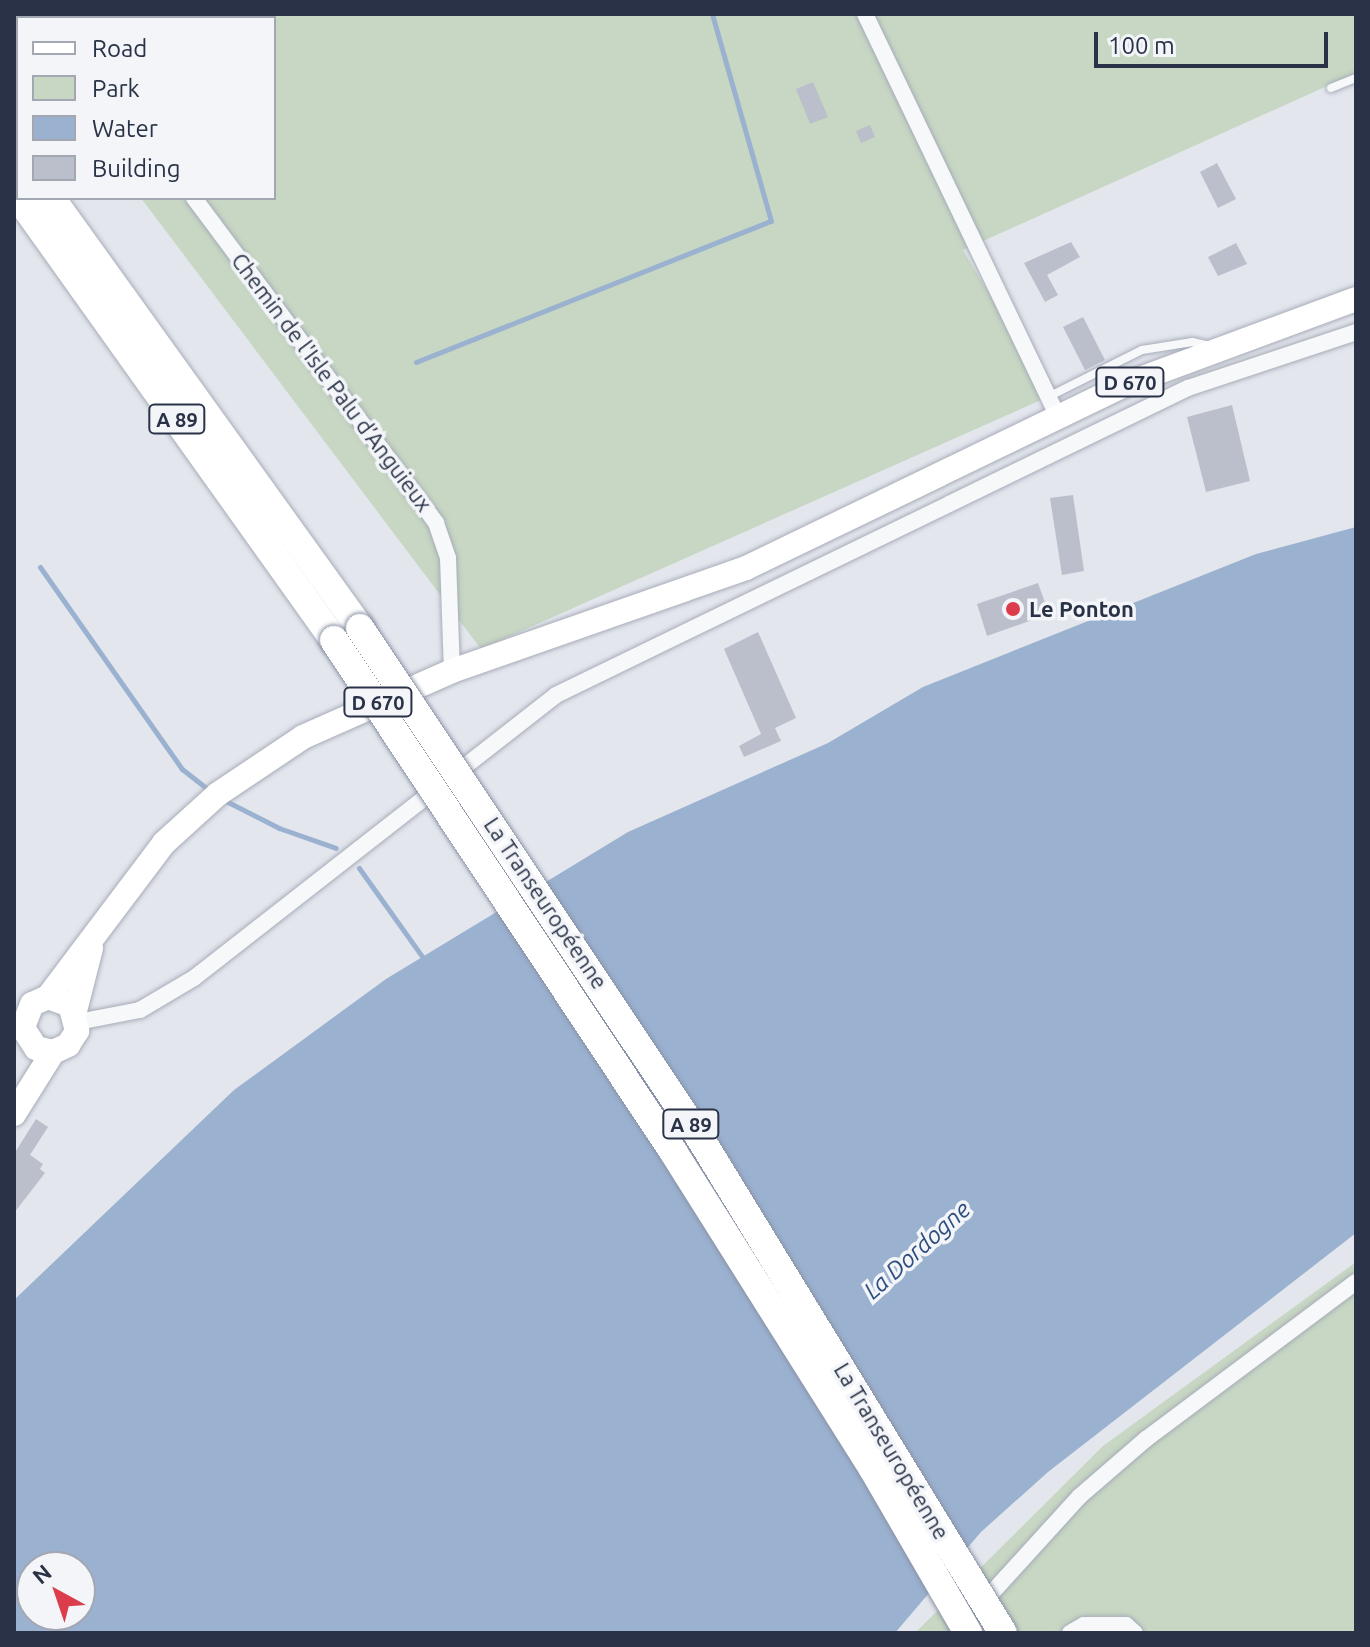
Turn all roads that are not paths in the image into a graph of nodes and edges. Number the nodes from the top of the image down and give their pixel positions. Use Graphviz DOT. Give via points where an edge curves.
graph roads {
  1 [pos="865,14"];
  2 [pos="1356,78"];
  3 [pos="1331,88"];
  4 [pos="21,200"];
  5 [pos="52,200"];
  6 [pos="195,200"];
  7 [pos="1356,299"];
  8 [pos="1356,332"];
  9 [pos="1054,406"];
  10 [pos="452,671"];
  11 [pos="94,935"];
  12 [pos="48,997"];
  13 [pos="76,1017"];
  14 [pos="29,1042"];
  15 [pos="53,1052"];
  16 [pos="14,1103"];
  17 [pos="14,1114"];
  18 [pos="1356,1282"];
  19 [pos="955,1633"];
  20 [pos="968,1633"];
  21 [pos="1003,1633"];
  22 [pos="1070,1633"];
  23 [pos="1135,1633"];
  1 -- 9 [label="street"];
  2 -- 3 [label="lane"];
  4 -- 20 [label="highway, La Transeuropéenne / A 89, bridge" via="334,640 674,1153 873,1469"];
  5 -- 21 [label="highway, La Transeuropéenne / A 89, bridge" via="360,628 700,1138"];
  6 -- 10 [label="street, Chemin de l'Isle Palu d’Anguieux" via="436,523 448,558"];
  7 -- 9 [label="main road, D 670"];
  8 -- 13 [label="street" via="1188,388 556,695 194,978 140,1010"];
  9 -- 10 [label="main road, D 670" via="914,488 807,540 681,591"];
  10 -- 11 [label="main road, D 670" via="355,711 251,769 164,843"];
  11 -- 12 [label="main road, D 670"];
  11 -- 13 [label="main road, D 670"];
  12 -- 13 [label="main road" via="64,1000"];
  12 -- 14 [label="main road" via="26,1011 23,1028"];
  13 -- 15 [label="main road" via="74,1039"];
  14 -- 15 [label="main road"];
  14 -- 16 [label="main road"];
  15 -- 17 [label="main road"];
  18 -- 19 [label="street" via="1146,1439 1080,1496"];
  22 -- 23 [label="street" via="1126,1625"];
}
